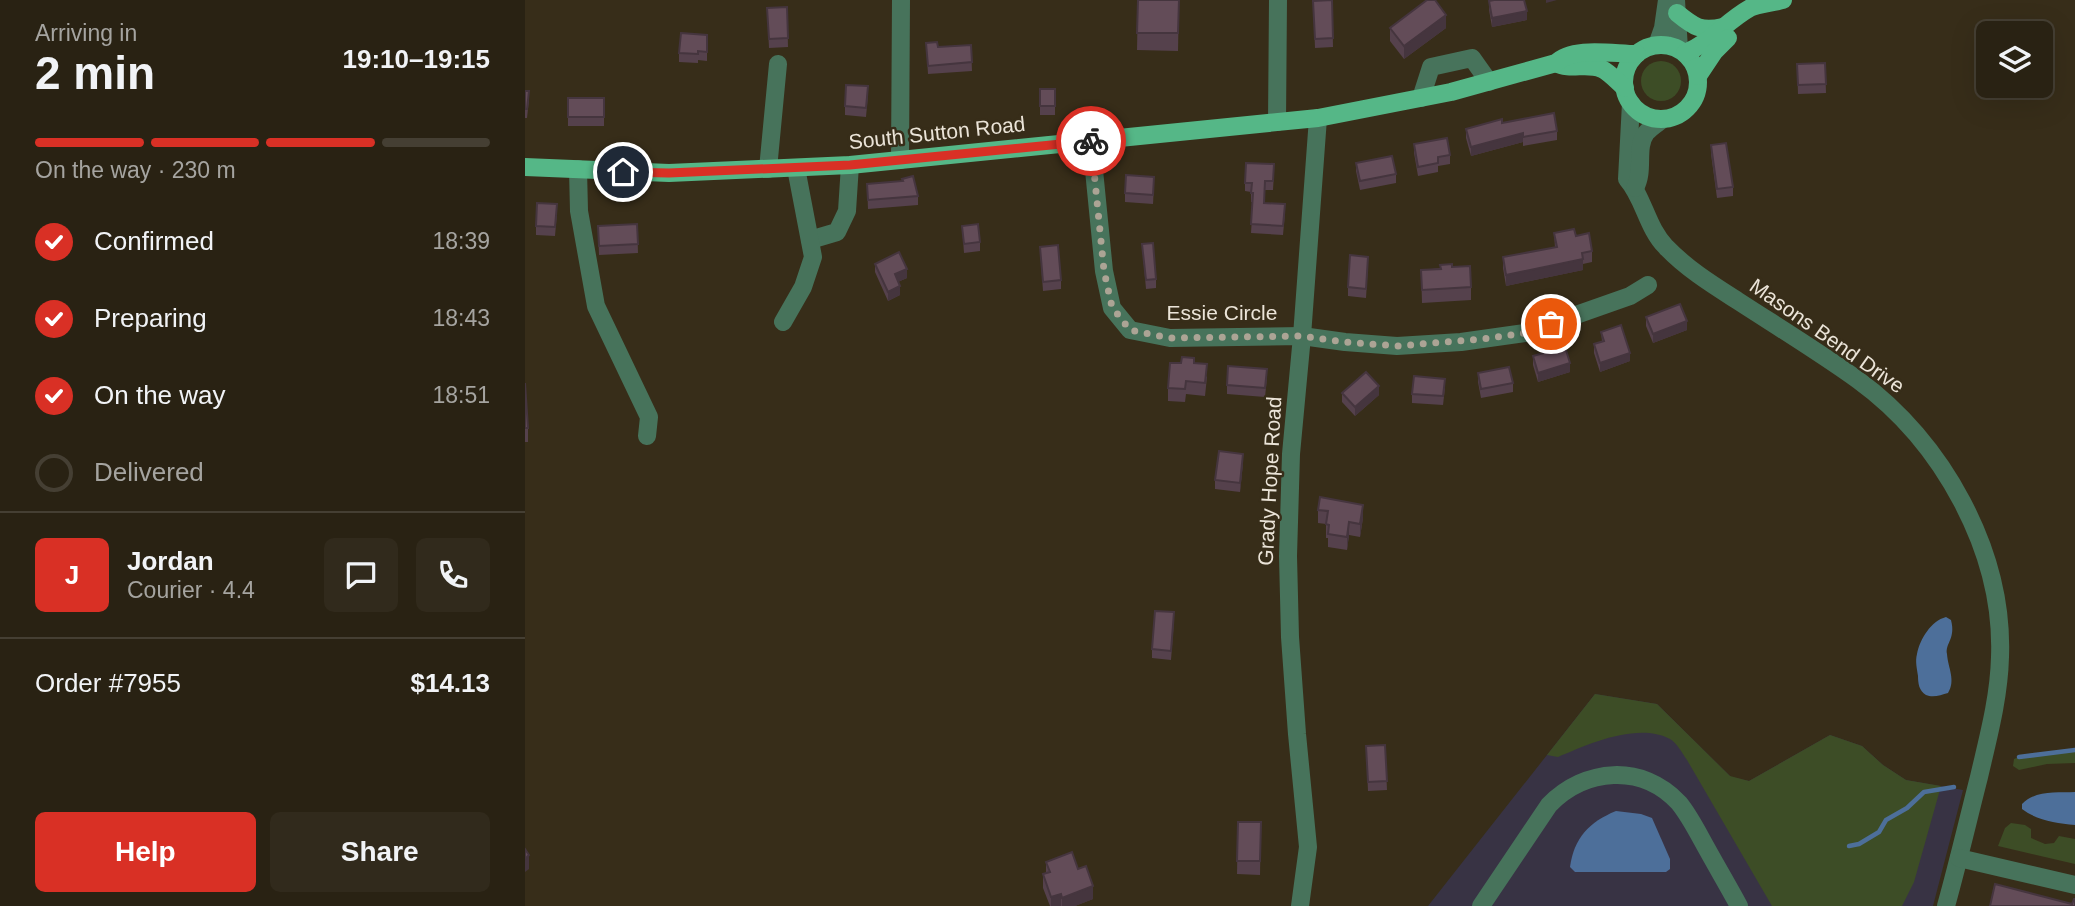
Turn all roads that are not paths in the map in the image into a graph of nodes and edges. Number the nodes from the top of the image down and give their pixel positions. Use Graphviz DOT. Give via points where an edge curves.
graph roads {
  1 [pos="901,0"];
  2 [pos="1278,0"];
  3 [pos="1775,3"];
  4 [pos="1673,4"];
  5 [pos="1723,27"];
  6 [pos="1657,45"];
  7 [pos="1682,51"];
  8 [pos="1637,54"];
  9 [pos="1556,63"];
  10 [pos="778,64"];
  11 [pos="1698,76"];
  12 [pos="1489,82"];
  13 [pos="1628,95"];
  14 [pos="1421,98"];
  15 [pos="1318,118"];
  16 [pos="1663,119"];
  17 [pos="1277,122"];
  18 [pos="1091,140"];
  19 [pos="900,160"];
  20 [pos="850,165"];
  21 [pos="525,167"];
  22 [pos="796,168"];
  23 [pos="578,169"];
  24 [pos="768,169"];
  25 [pos="1635,188"];
  26 [pos="810,240"];
  27 [pos="1648,285"];
  28 [pos="783,322"];
  29 [pos="1302,336"];
  30 [pos="646,436"];
  31 [pos="1959,858"];
  32 [pos="2075,885"];
  33 [pos="1300,906"];
  34 [pos="1481,906"];
  35 [pos="1739,906"];
  36 [pos="1946,906"];
  1 -- 19 [label="street"];
  2 -- 17 [label="street"];
  3 -- 5 [label="main road" via="1757,5"];
  3 -- 11 [label="main road" via="1734,32"];
  4 -- 5 [label="main road" via="1693,26"];
  4 -- 6 [label="street"];
  4 -- 7 [label="street"];
  5 -- 7 [label="main road" via="1709,42"];
  6 -- 7 [label="main road"];
  6 -- 8 [label="main road"];
  7 -- 11 [label="main road"];
  8 -- 9 [label="main road, South Sutton Road" via="1575,53"];
  8 -- 13 [label="main road" via="1625,76"];
  9 -- 12 [label="main road, South Sutton Road"];
  9 -- 13 [label="main road, South Sutton Road" via="1565,68 1603,70"];
  10 -- 24 [label="street"];
  11 -- 16 [label="main road" via="1698,89 1686,110"];
  12 -- 14 [label="main road, South Sutton Road"];
  12 -- 14 [label="street" via="1472,58 1431,66"];
  13 -- 16 [label="main road" via="1639,112"];
  13 -- 25 [label="street, Masons Bend Drive" via="1627,179"];
  14 -- 15 [label="main road, South Sutton Road"];
  15 -- 17 [label="main road, South Sutton Road"];
  15 -- 29 [label="street, Grady Hope Road"];
  16 -- 25 [label="street" via="1641,142 1640,179"];
  17 -- 18 [label="main road, South Sutton Road"];
  18 -- 19 [label="main road, South Sutton Road"];
  18 -- 29 [label="street, Essie Circle" via="1104,271 1112,307 1130,330 1170,338"];
  19 -- 20 [label="main road, South Sutton Road"];
  20 -- 22 [label="main road, South Sutton Road"];
  20 -- 26 [label="street" via="847,211 837,232"];
  21 -- 23 [label="main road, South Sutton Road"];
  22 -- 24 [label="main road, South Sutton Road"];
  22 -- 26 [label="street"];
  23 -- 24 [label="main road, South Sutton Road" via="669,173"];
  23 -- 30 [label="street" via="579,211 596,306 649,418"];
  25 -- 31 [label="street, Masons Bend Drive" via="1653,229 1681,262 1858,380 1895,411 1943,469 1973,523 1997,604 1999,680"];
  26 -- 28 [label="street" via="813,257"];
  27 -- 29 [label="street, Essie Circle" via="1630,296 1512,335 1397,346"];
  29 -- 33 [label="street, Grady Hope Road" via="1288,556 1290,637 1308,846"];
  31 -- 32 [label="street"];
  31 -- 36 [label="street, Masons Bend Drive"];
  34 -- 35 [label="street" via="1558,796 1580,782 1615,775 1660,788 1677,802"];
}
